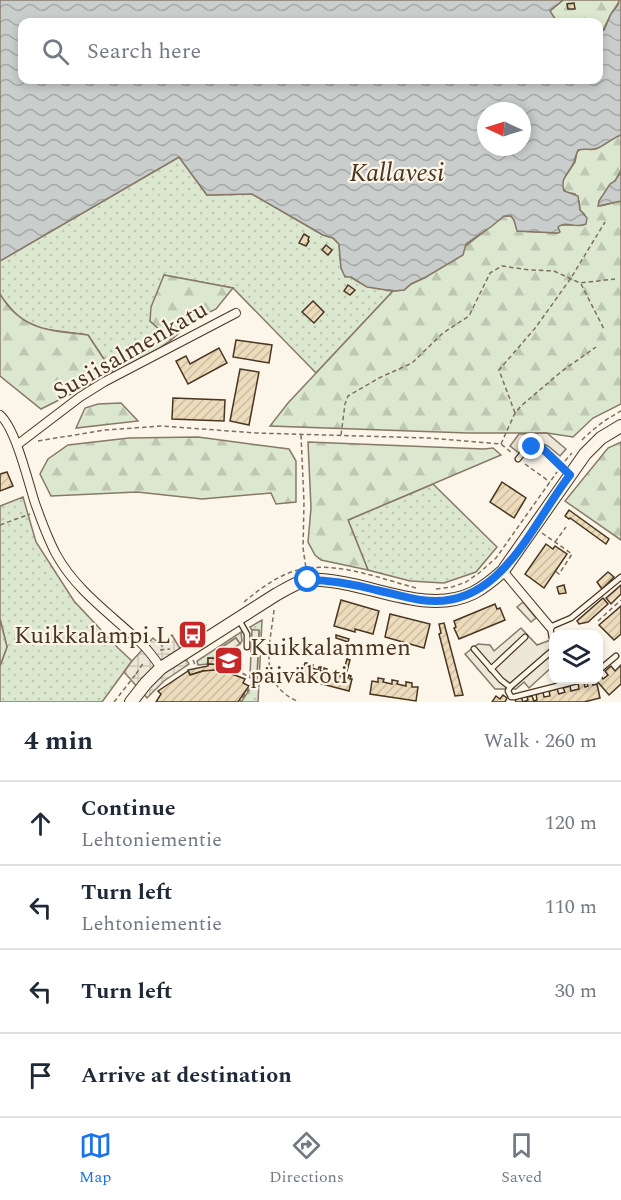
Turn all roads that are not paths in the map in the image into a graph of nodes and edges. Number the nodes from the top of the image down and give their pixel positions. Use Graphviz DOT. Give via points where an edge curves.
graph roads {
  1 [pos="236,313"];
  2 [pos="0,415"];
  3 [pos="621,426"];
  4 [pos="17,445"];
  5 [pos="518,459"];
  6 [pos="566,471"];
  7 [pos="503,571"];
  8 [pos="621,577"];
  9 [pos="238,618"];
  10 [pos="549,627"];
  11 [pos="550,630"];
  12 [pos="525,638"];
  13 [pos="247,646"];
  14 [pos="474,649"];
  15 [pos="549,653"];
  16 [pos="616,656"];
  17 [pos="161,668"];
  18 [pos="603,668"];
  19 [pos="491,669"];
  20 [pos="565,684"];
  21 [pos="510,687"];
  22 [pos="131,702"];
  1 -- 4 [label="street, Susiisalmenkatu" via="104,382"];
  2 -- 4 [label="street"];
  3 -- 6 [label="street" via="601,438"];
  4 -- 17 [label="street" via="38,511 66,571 142,644"];
  5 -- 6 [label="lane" via="527,448 542,448"];
  6 -- 7 [label="street"];
  7 -- 9 [label="street" via="472,594 438,601 422,601 329,580 308,580"];
  7 -- 10 [label="street"];
  8 -- 10 [label="lane" via="571,618"];
  9 -- 13 [label="lane" via="247,634"];
  9 -- 17 [label="street"];
  10 -- 11 [label="lane"];
  12 -- 19 [label="lane"];
  14 -- 19 [label="lane"];
  15 -- 21 [label="lane"];
  16 -- 18 [label="lane"];
  17 -- 22 [label="street"];
  19 -- 21 [label="lane"];
  20 -- 21 [label="lane" via="514,697 509,694"];
}
